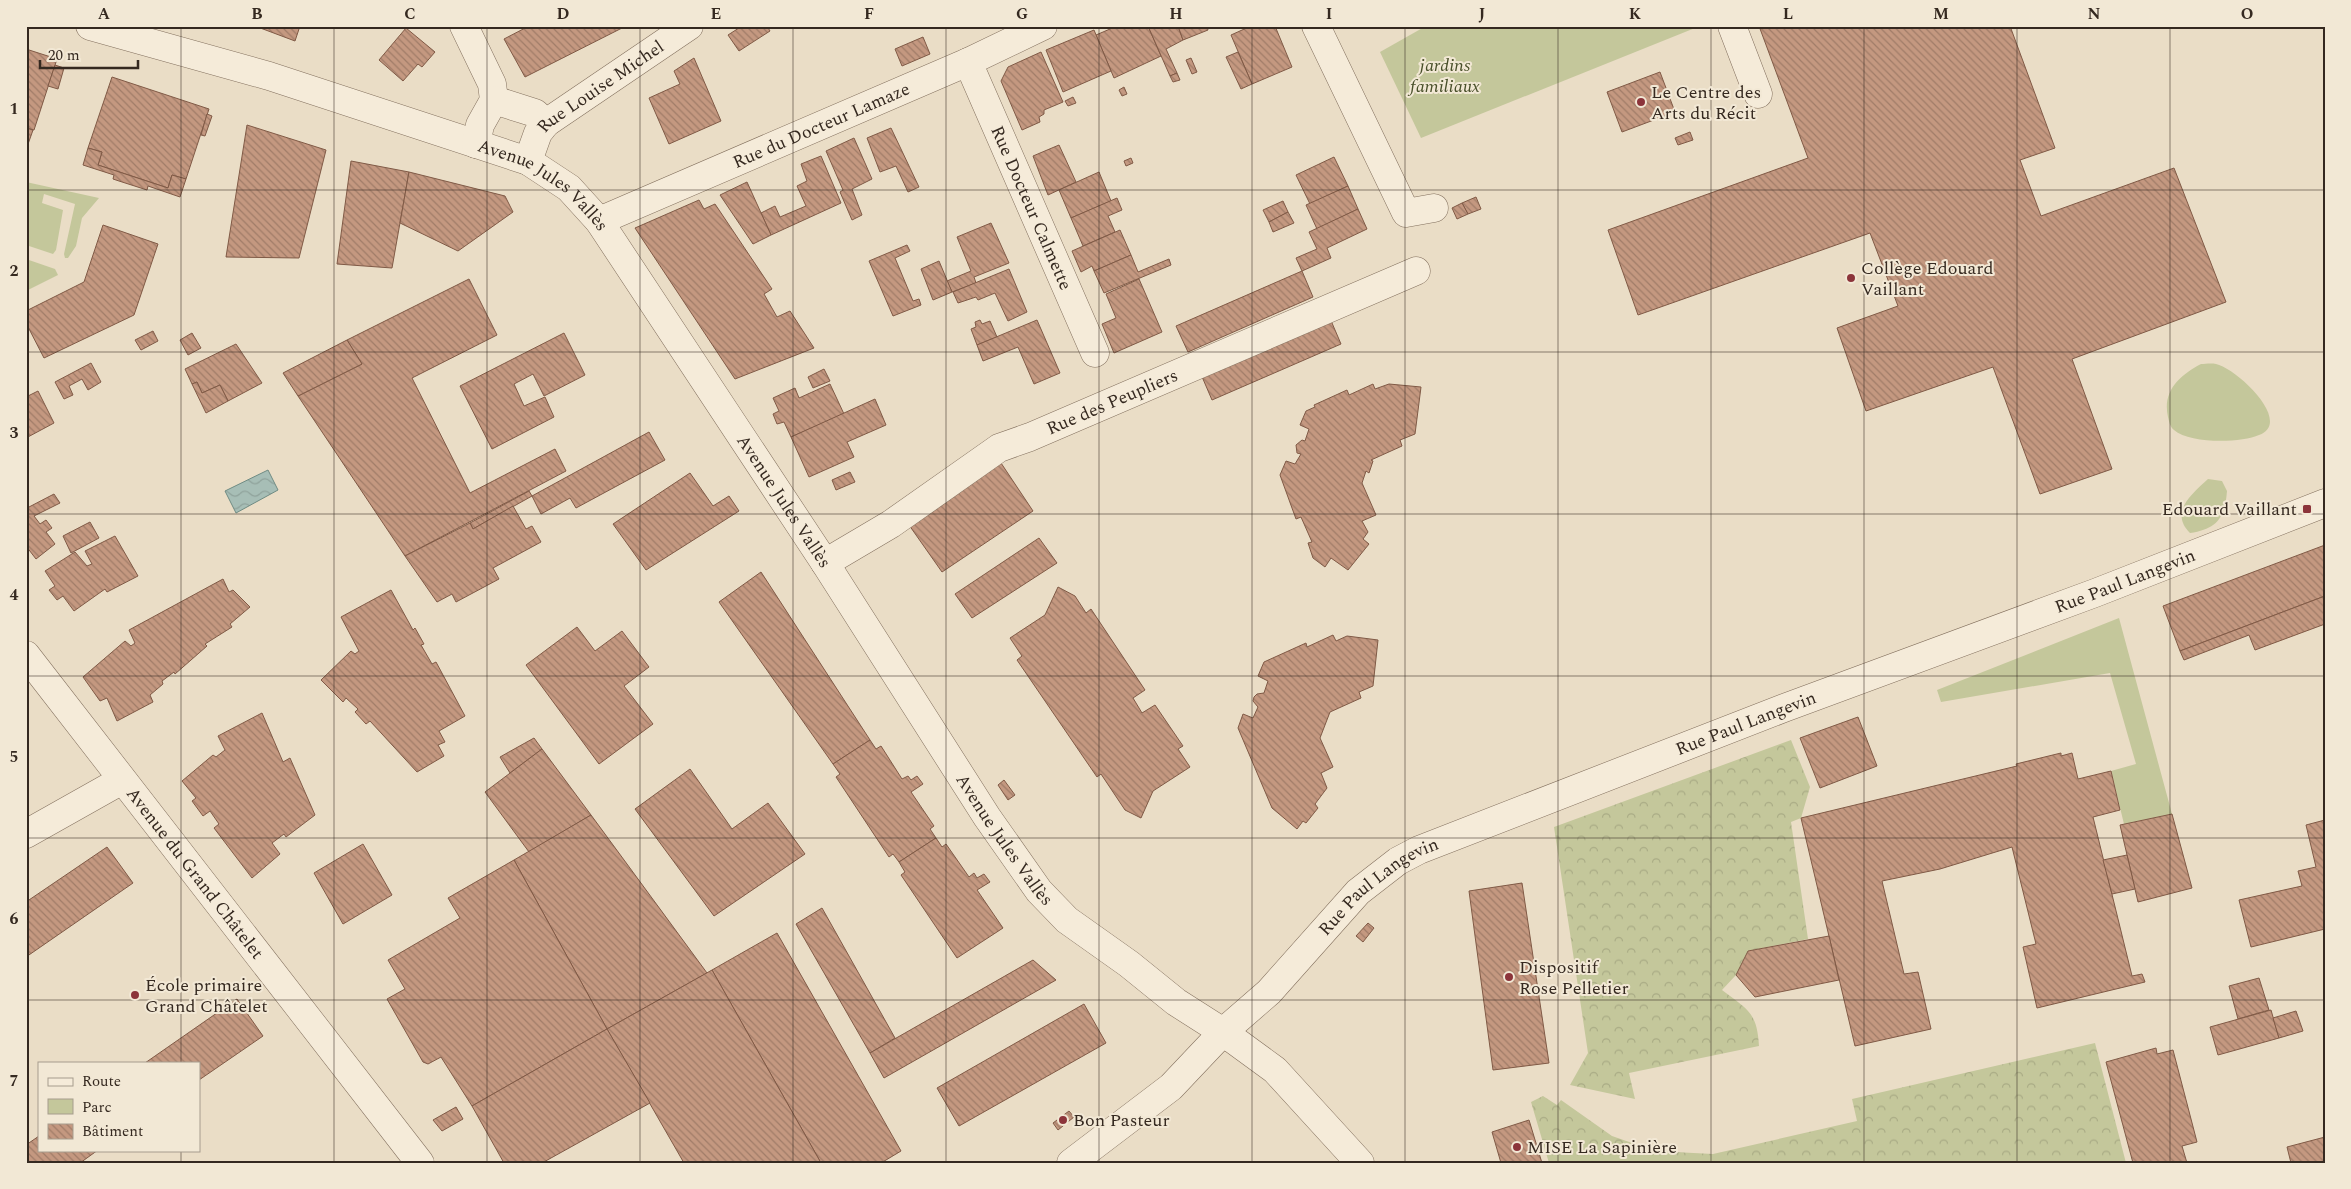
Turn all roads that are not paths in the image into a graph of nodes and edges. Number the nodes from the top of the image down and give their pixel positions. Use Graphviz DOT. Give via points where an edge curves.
graph roads {
  1 [pos="90,26"];
  2 [pos="464,26"];
  3 [pos="689,26"];
  4 [pos="1044,26"];
  5 [pos="1316,26"];
  6 [pos="1732,26"];
  7 [pos="968,62"];
  8 [pos="1758,94"];
  9 [pos="494,100"];
  10 [pos="546,123"];
  11 [pos="476,144"];
  12 [pos="528,161"];
  13 [pos="1434,208"];
  14 [pos="599,221"];
  15 [pos="1416,271"];
  16 [pos="1095,353"];
  17 [pos="2325,503"];
  18 [pos="825,563"];
  19 [pos="26,654"];
  20 [pos="122,780"];
  21 [pos="26,834"];
  22 [pos="1223,1032"];
  23 [pos="420,1163"];
  24 [pos="1071,1163"];
  25 [pos="1360,1163"];
  1 -- 11 [label="street, Avenue Jules Vallès" via="269,76"];
  2 -- 9 [label="street" via="492,84"];
  3 -- 10 [label="street, Rue Louise Michel"];
  4 -- 7 [label="street, Rue du Docteur Lamaze"];
  5 -- 13 [label="street" via="1406,213"];
  6 -- 8 [label="street"];
  7 -- 14 [label="street, Rue du Docteur Lamaze"];
  7 -- 16 [label="street, Rue Docteur Calmette"];
  9 -- 10 [label="street" via="535,113"];
  9 -- 11 [label="street" via="480,126"];
  10 -- 12 [label="street, Rue Louise Michel" via="538,133"];
  11 -- 12 [label="street, Avenue Jules Vallès"];
  12 -- 14 [label="street, Avenue Jules Vallès" via="569,188"];
  14 -- 18 [label="street, Avenue Jules Vallès"];
  15 -- 18 [label="street, Rue des Peupliers" via="999,448 891,524"];
  17 -- 22 [label="street, Rue Paul Langevin" via="1419,850 1398,861 1358,892 1274,986"];
  18 -- 22 [label="street, Avenue Jules Vallès" via="987,817 1039,891 1068,920 1176,1002"];
  19 -- 20 [label="street, Avenue du Grand Châtelet"];
  20 -- 21 [label="street"];
  20 -- 23 [label="street, Avenue du Grand Châtelet"];
  22 -- 24 [label="street, Rue Paul Langevin" via="1171,1086"];
  22 -- 25 [label="street, Avenue Jules Vallès" via="1275,1070"];
}
